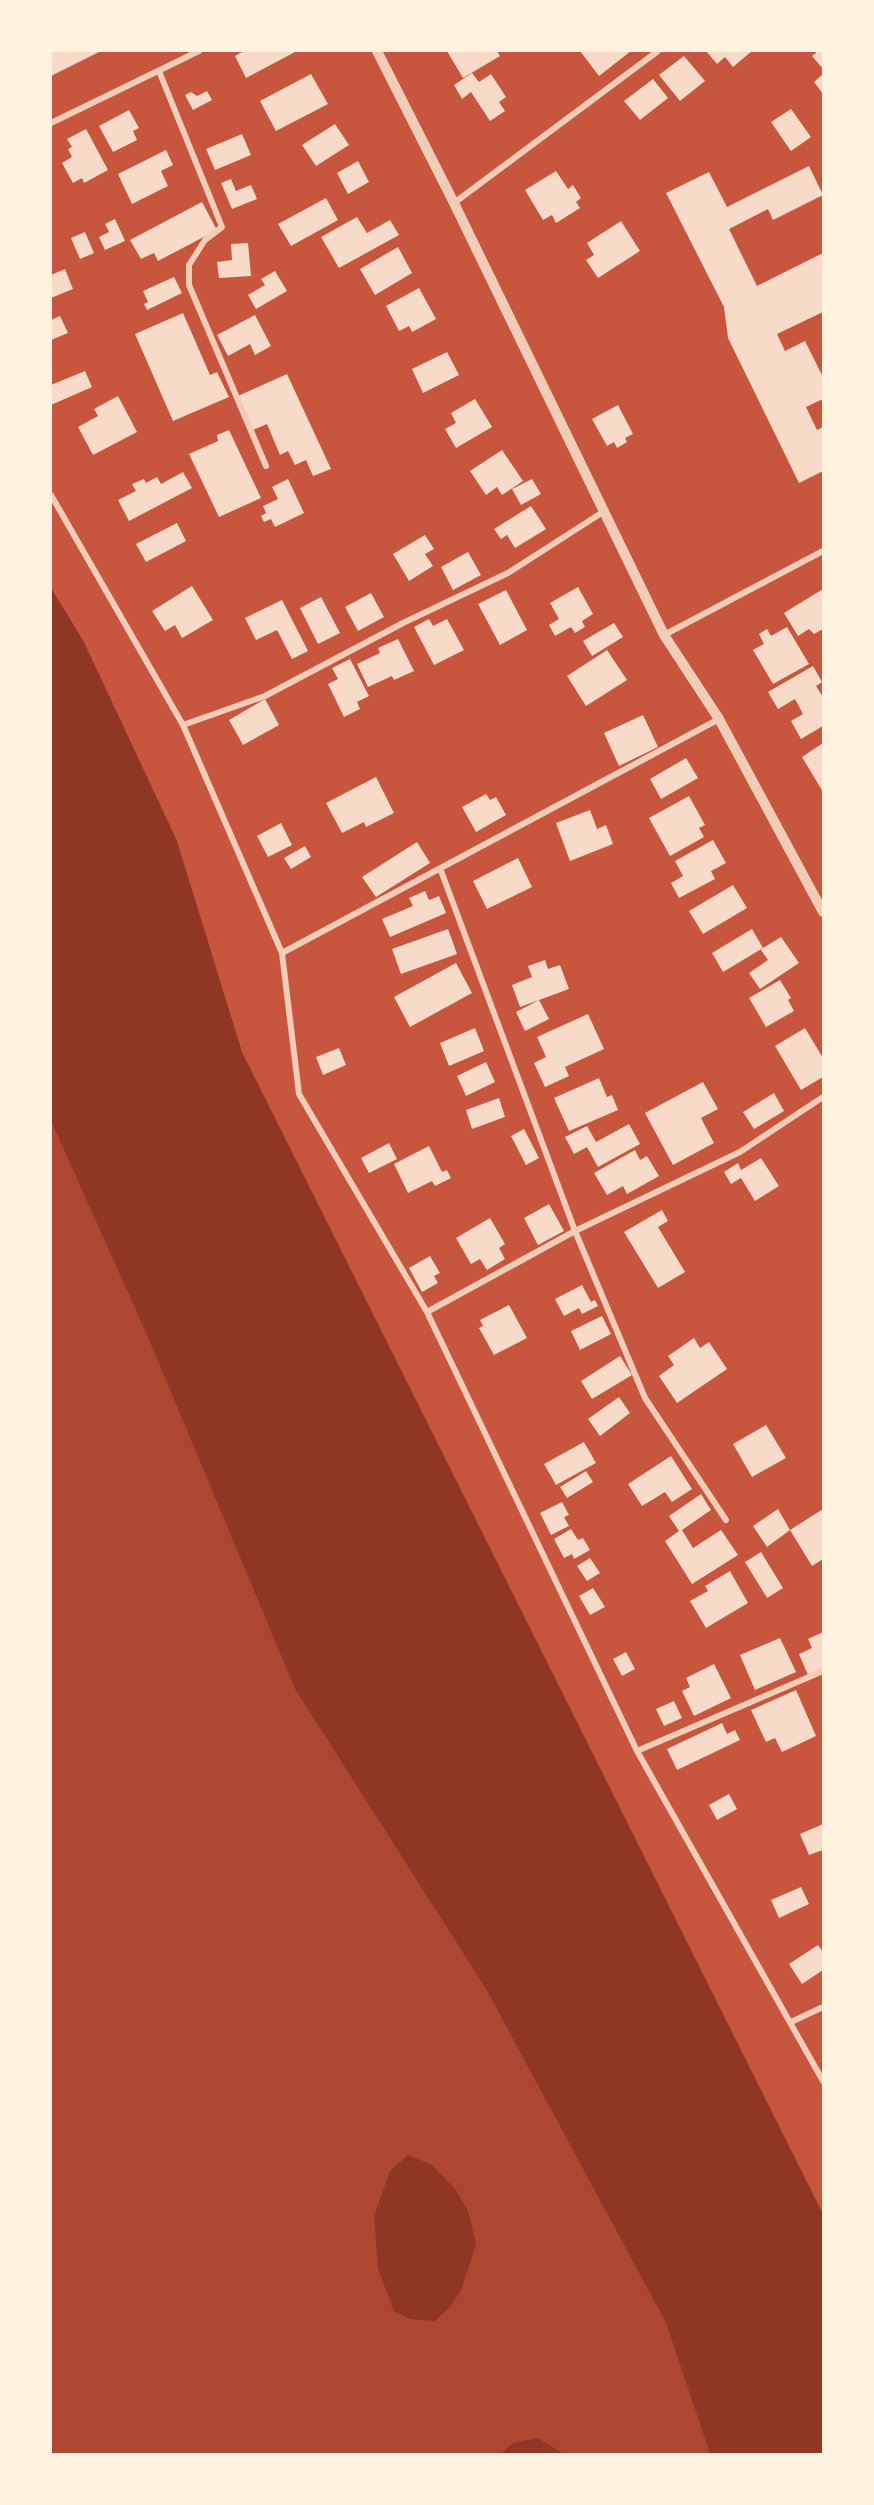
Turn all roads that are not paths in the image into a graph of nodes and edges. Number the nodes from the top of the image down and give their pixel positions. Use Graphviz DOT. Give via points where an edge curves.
graph roads {
  1 [pos="200,51"];
  2 [pos="377,51"];
  3 [pos="658,51"];
  4 [pos="159,71"];
  5 [pos="51,123"];
  6 [pos="454,203"];
  7 [pos="266,466"];
  8 [pos="51,495"];
  9 [pos="603,512"];
  10 [pos="823,551"];
  11 [pos="664,635"];
  12 [pos="719,719"];
  13 [pos="183,725"];
  14 [pos="440,868"];
  15 [pos="823,912"];
  16 [pos="282,952"];
  17 [pos="823,1096"];
  18 [pos="574,1231"];
  19 [pos="427,1312"];
  20 [pos="726,1520"];
  21 [pos="823,1671"];
  22 [pos="637,1751"];
  23 [pos="823,2007"];
  24 [pos="791,2022"];
  25 [pos="823,2081"];
  1 -- 4 [label="street"];
  2 -- 6 [label="street"];
  3 -- 6 [label="street"];
  4 -- 5 [label="street"];
  4 -- 7 [label="street" via="222,227 205,240 189,265 189,285"];
  6 -- 9 [label="street"];
  8 -- 13 [label="street"];
  9 -- 11 [label="street"];
  9 -- 13 [label="street" via="508,573 265,696"];
  10 -- 11 [label="street"];
  11 -- 12 [label="street"];
  12 -- 14 [label="street"];
  12 -- 15 [label="street"];
  13 -- 16 [label="street"];
  14 -- 16 [label="street"];
  14 -- 18 [label="street"];
  16 -- 19 [label="street" via="299,1094"];
  17 -- 18 [label="street" via="740,1152"];
  18 -- 19 [label="street"];
  18 -- 20 [label="street" via="645,1398"];
  19 -- 22 [label="street"];
  21 -- 22 [label="street"];
  22 -- 24 [label="street"];
  23 -- 24 [label="street"];
  24 -- 25 [label="street"];
}
